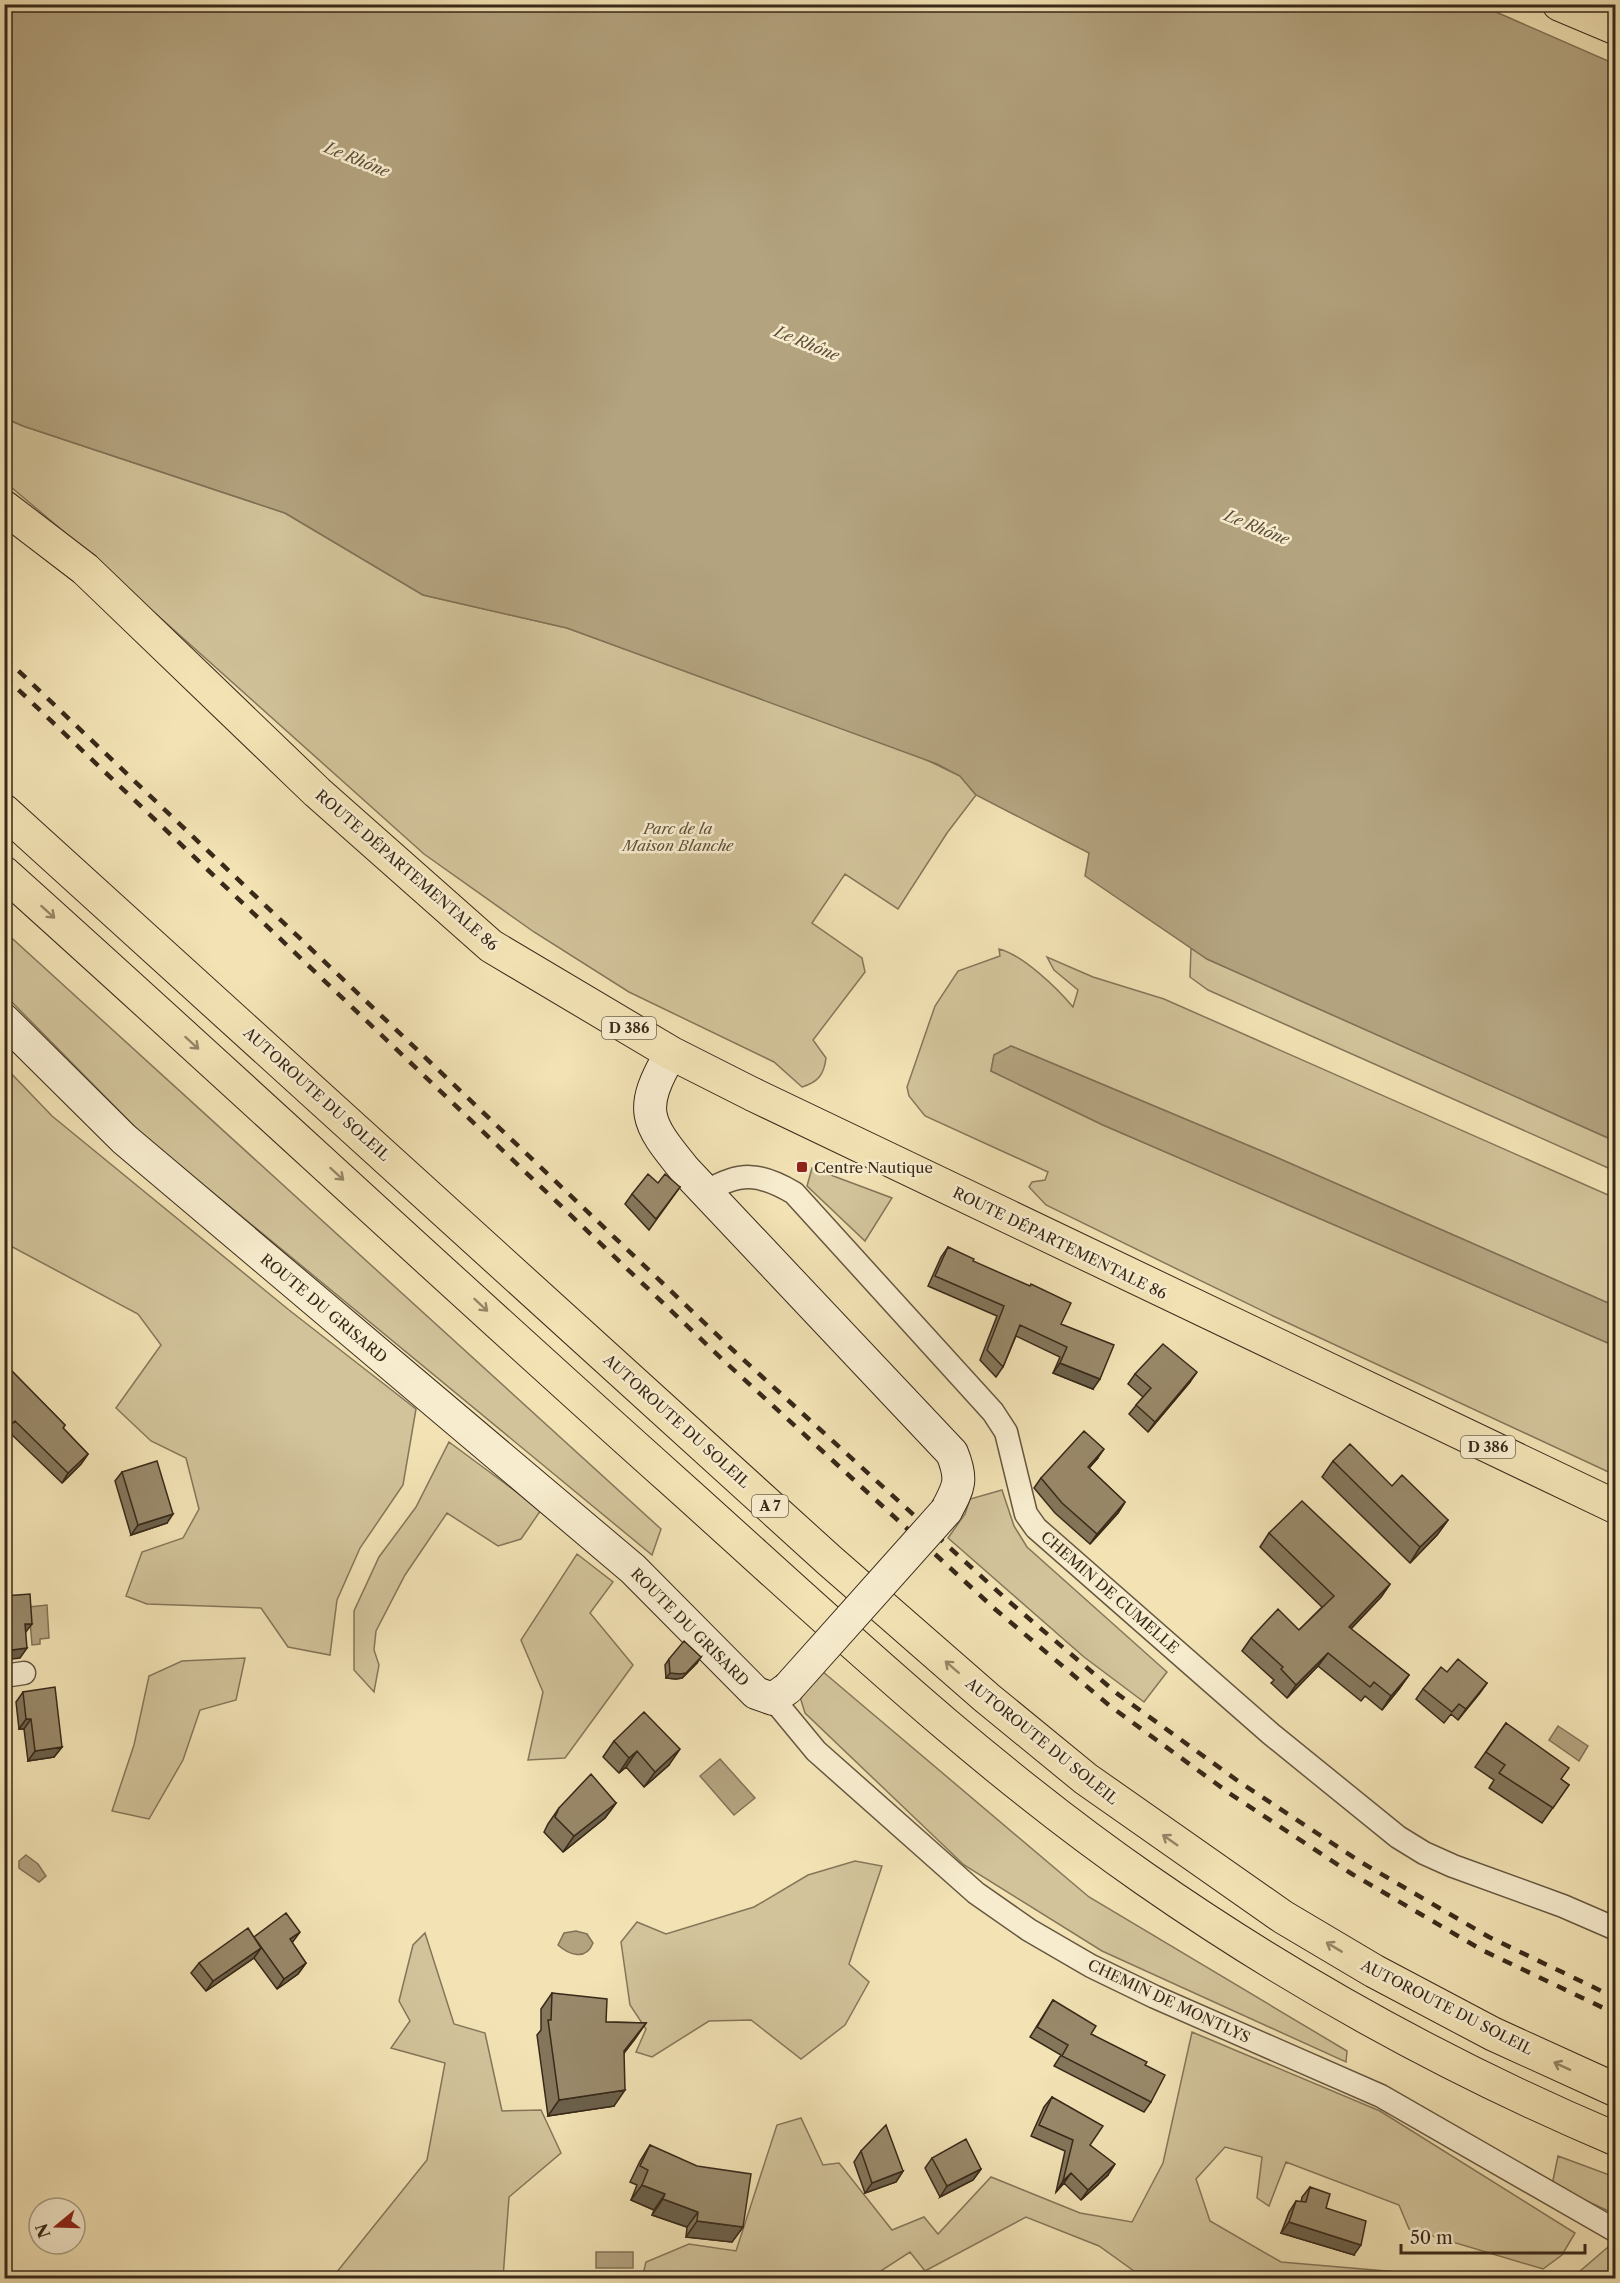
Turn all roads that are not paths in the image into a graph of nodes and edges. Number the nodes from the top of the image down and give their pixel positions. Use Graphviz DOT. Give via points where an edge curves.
graph roads {
  1 [pos="1559,4"];
  2 [pos="1616,28"];
  3 [pos="4,507"];
  4 [pos="4,811"];
  5 [pos="4,873"];
  6 [pos="4,1020"];
  7 [pos="671,1053"];
  8 [pos="706,1192"];
  9 [pos="1616,1507"];
  10 [pos="781,1693"];
  11 [pos="1616,1929"];
  12 [pos="1616,2090"];
  13 [pos="1616,2139"];
  14 [pos="1616,2231"];
  1 -- 2 [label="main road"];
  3 -- 7 [label="main road, ROUTE DÉPARTEMENTALE 86 / D 386" via="85,569 317,792 491,946"];
  12 -- 4 [label="main road, AUTOROUTE DU SOLEIL / A 7, one-way" via="1493,2034 1374,1971 1283,1917 1086,1779 829,1560"];
  5 -- 13 [label="main road, one-way" via="795,1590 952,1729 1058,1814 1256,1953 1355,2012 1474,2074"];
  6 -- 10 [label="street, ROUTE DU GRISARD" via="124,1139 633,1569 756,1693"];
  7 -- 8 [label="street" via="650,1098 651,1120 665,1146"];
  7 -- 9 [label="main road, ROUTE DÉPARTEMENTALE 86 / D 386" via="1157,1290"];
  8 -- 10 [label="street, bridge" via="952,1453 959,1471 958,1488 946,1511"];
  8 -- 11 [label="street, CHEMIN DE CUMELLE" via="737,1177 756,1177 794,1194 993,1412 1006,1432 1026,1514 1036,1528 1271,1734 1381,1824 1424,1853"];
  10 -- 14 [label="street, CHEMIN DE MONTLYS" via="816,1751 976,1893 1029,1930 1155,1997 1381,2096"];
}
